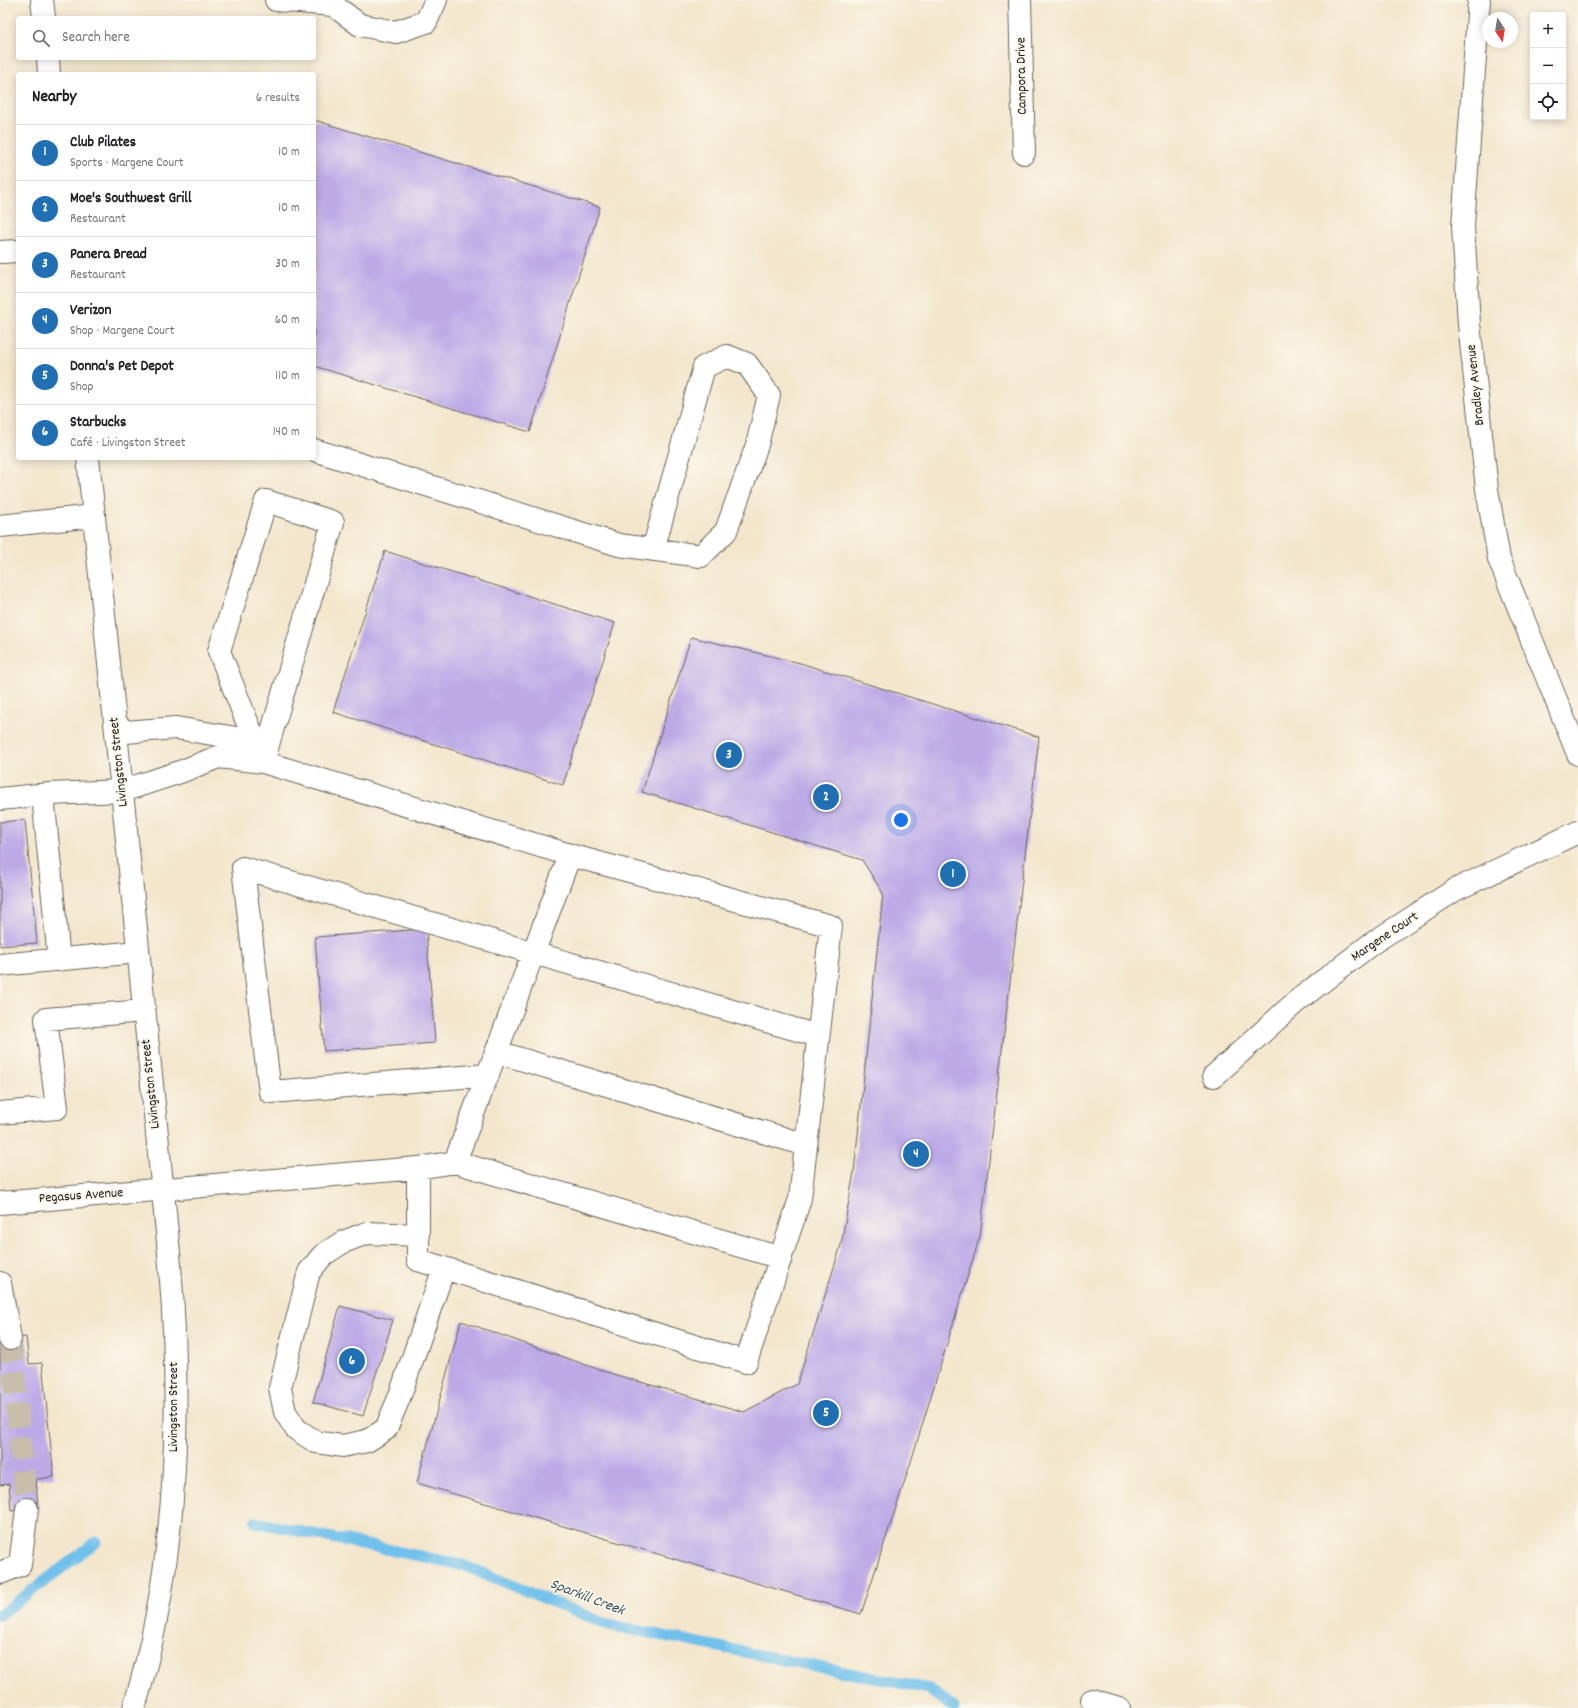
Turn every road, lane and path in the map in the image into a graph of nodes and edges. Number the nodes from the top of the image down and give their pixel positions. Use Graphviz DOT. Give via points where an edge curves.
graph roads {
  1 [pos="42,0"];
  2 [pos="276,0"];
  3 [pos="436,0"];
  4 [pos="1020,0"];
  5 [pos="1479,0"];
  6 [pos="333,2"];
  7 [pos="44,16"];
  8 [pos="48,60"];
  9 [pos="49,72"];
  10 [pos="1024,152"];
  11 [pos="16,250"];
  12 [pos="0,252"];
  13 [pos="316,451"];
  14 [pos="88,460"];
  15 [pos="94,516"];
  16 [pos="0,526"];
  17 [pos="653,550"];
  18 [pos="115,722"];
  19 [pos="1578,754"];
  20 [pos="262,762"];
  21 [pos="122,791"];
  22 [pos="44,795"];
  23 [pos="0,799"];
  24 [pos="1578,832"];
  25 [pos="570,855"];
  26 [pos="534,951"];
  27 [pos="138,952"];
  28 [pos="60,960"];
  29 [pos="0,965"];
  30 [pos="144,1011"];
  31 [pos="818,1036"];
  32 [pos="497,1052"];
  33 [pos="488,1075"];
  34 [pos="1214,1076"];
  35 [pos="0,1113"];
  36 [pos="806,1145"];
  37 [pos="455,1162"];
  38 [pos="418,1168"];
  39 [pos="163,1190"];
  40 [pos="0,1203"];
  41 [pos="418,1235"];
  42 [pos="781,1258"];
  43 [pos="444,1268"];
  44 [pos="0,1283"];
  45 [pos="10,1339"];
  46 [pos="27,1509"];
  47 [pos="0,1573"];
  48 [pos="1092,1700"];
  49 [pos="134,1708"];
  50 [pos="1119,1708"];
  1 -- 7 [label="street"];
  2 -- 6 [label="street"];
  3 -- 6 [label="street" via="426,22 396,32 360,25"];
  4 -- 10 [label="street, Campora Drive"];
  5 -- 19 [label="street, Bradley Avenue" via="1463,226 1487,489 1499,558"];
  8 -- 9 [label="street"];
  11 -- 12 [label="street"];
  13 -- 17 [label="street" via="618,545"];
  14 -- 15 [label="street, Livingston Street"];
  15 -- 16 [label="street"];
  15 -- 18 [label="street, Livingston Street"];
  17 -- 17 [label="street" via="701,556 726,531 757,445 769,395 748,364 727,356 704,367"];
  18 -- 20 [label="street" via="125,732 176,728 236,738"];
  18 -- 21 [label="street, Livingston Street"];
  20 -- 20 [label="street" via="333,522 266,501 219,651"];
  20 -- 21 [label="street" via="218,757"];
  20 -- 25 [label="street"];
  21 -- 22 [label="street"];
  21 -- 27 [label="street, Livingston Street"];
  22 -- 23 [label="street"];
  22 -- 28 [label="street"];
  24 -- 34 [label="street, Margene Court" via="1455,890 1371,944 1297,1001"];
  25 -- 26 [label="street"];
  25 -- 31 [label="street" via="831,926"];
  26 -- 31 [label="street"];
  26 -- 32 [label="street"];
  26 -- 33 [label="street" via="243,868 270,1092"];
  27 -- 28 [label="street"];
  27 -- 30 [label="street, Livingston Street"];
  28 -- 29 [label="street"];
  30 -- 35 [label="street" via="46,1019 57,1108"];
  30 -- 39 [label="street, Livingston Street"];
  31 -- 36 [label="street"];
  32 -- 33 [label="street"];
  32 -- 36 [label="street"];
  33 -- 37 [label="street"];
  36 -- 42 [label="street" via="800,1199"];
  37 -- 38 [label="street, Pegasus Avenue"];
  37 -- 42 [label="street"];
  38 -- 39 [label="street, Pegasus Avenue"];
  38 -- 41 [label="street"];
  39 -- 40 [label="street, Pegasus Avenue"];
  39 -- 49 [label="street, Livingston Street" via="172,1281 175,1347 176,1413 172,1512 164,1578"];
  41 -- 43 [label="street" via="418,1260"];
  41 -- 43 [label="street" via="367,1233 343,1242 323,1255 310,1272 280,1388 285,1412 296,1429 316,1442 342,1446 367,1441 386,1429"];
  42 -- 43 [label="street" via="746,1362"];
  44 -- 45 [label="street"];
  46 -- 47 [label="street" via="20,1565"];
  48 -- 50 [label="street"];
}
